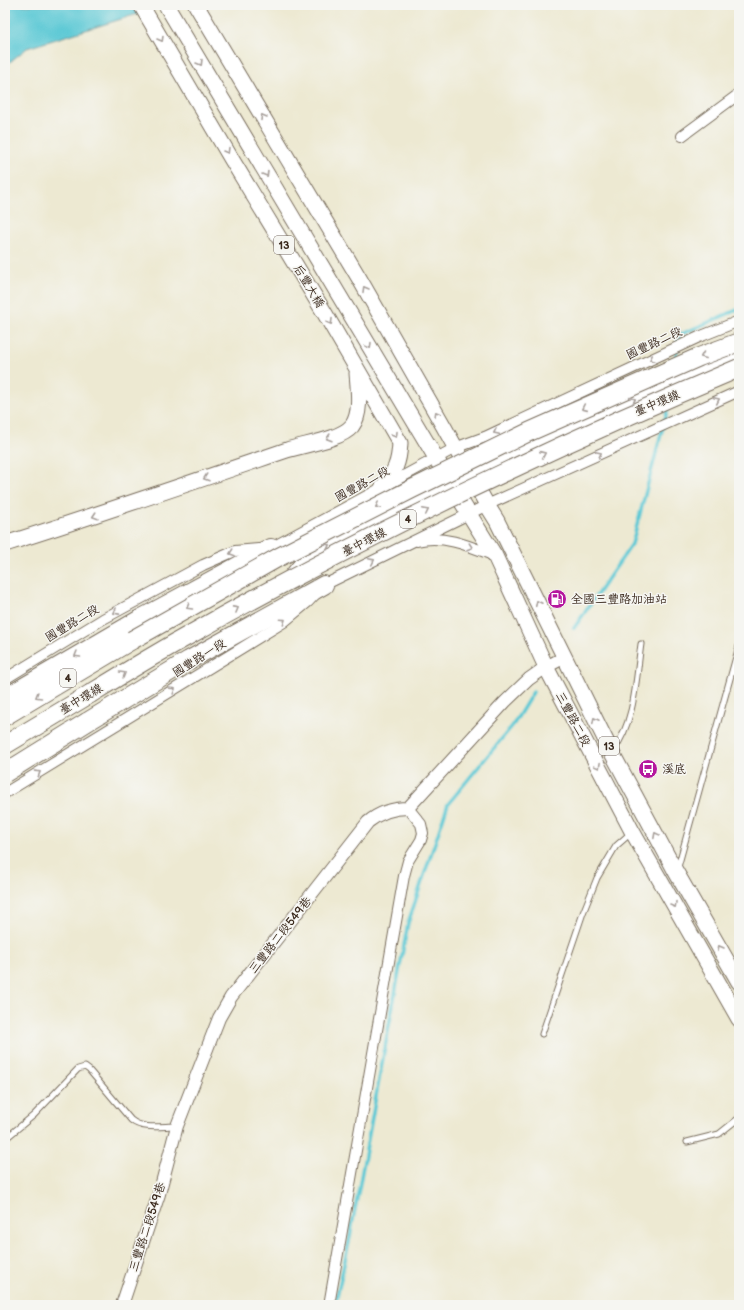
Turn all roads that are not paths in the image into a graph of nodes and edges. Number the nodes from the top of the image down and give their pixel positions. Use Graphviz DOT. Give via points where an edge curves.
graph roads {
  1 [pos="141,5"];
  2 [pos="166,5"];
  3 [pos="196,5"];
  4 [pos="739,94"];
  5 [pos="682,136"];
  6 [pos="739,321"];
  7 [pos="739,342"];
  8 [pos="736,360"];
  9 [pos="356,368"];
  10 [pos="739,377"];
  11 [pos="739,391"];
  12 [pos="455,448"];
  13 [pos="436,458"];
  14 [pos="470,474"];
  15 [pos="450,483"];
  16 [pos="382,488"];
  17 [pos="487,505"];
  18 [pos="469,514"];
  19 [pos="5,544"];
  20 [pos="405,544"];
  21 [pos="270,548"];
  22 [pos="495,556"];
  23 [pos="324,585"];
  24 [pos="265,617"];
  25 [pos="641,644"];
  26 [pos="739,646"];
  27 [pos="565,657"];
  28 [pos="546,666"];
  29 [pos="5,679"];
  30 [pos="5,698"];
  31 [pos="5,716"];
  32 [pos="5,745"];
  33 [pos="612,753"];
  34 [pos="5,762"];
  35 [pos="5,773"];
  36 [pos="20,784"];
  37 [pos="5,793"];
  38 [pos="408,808"];
  39 [pos="632,831"];
  40 [pos="669,878"];
  41 [pos="739,982"];
  42 [pos="739,1019"];
  43 [pos="542,1034"];
  44 [pos="739,1118"];
  45 [pos="177,1126"];
  46 [pos="5,1139"];
  47 [pos="687,1142"];
  48 [pos="122,1305"];
  49 [pos="330,1305"];
  1 -- 9 [label="main road, 后豐大橋 / 13, one-way"];
  2 -- 13 [label="main road, 后豐大橋 / 13, one-way"];
  12 -- 3 [label="main road, 13, one-way" via="359,278"];
  4 -- 5 [label="street"];
  6 -- 12 [label="street, 國豐路二段, one-way"];
  7 -- 31 [label="highway, 臺中環線 / 4, one-way, bridge" via="536,429 412,489 279,557"];
  8 -- 10 [label="street"];
  14 -- 8 [label="street, one-way" via="538,441"];
  32 -- 8 [label="highway, 臺中環線 / 4, one-way, bridge" via="183,638 359,544 532,458 653,404"];
  9 -- 16 [label="main road, 后豐大橋 / 13, one-way" via="400,443 394,472"];
  9 -- 19 [label="main road, one-way" via="359,401 352,425 344,433"];
  17 -- 11 [label="street, one-way"];
  12 -- 13 [label="street, 國豐路二段"];
  12 -- 14 [label="main road, 三豐路二段 / 13"];
  13 -- 15 [label="main road, 三豐路二段 / 13"];
  13 -- 16 [label="street, 國豐路二段"];
  14 -- 15 [label="street"];
  14 -- 17 [label="main road, 三豐路二段 / 13"];
  15 -- 18 [label="main road, 三豐路二段 / 13"];
  24 -- 15 [label="highway, one-way" via="309,558"];
  16 -- 21 [label="street, 國豐路二段"];
  17 -- 18 [label="street"];
  27 -- 17 [label="main road, 三豐路二段 / 13, one-way"];
  18 -- 20 [label="street"];
  18 -- 22 [label="main road, 三豐路二段 / 13"];
  20 -- 22 [label="street, one-way" via="422,540 454,541"];
  23 -- 20 [label="street, 國豐路一段, one-way"];
  21 -- 29 [label="street, 國豐路二段, one-way" via="235,551 202,565 104,619"];
  21 -- 30 [label="highway, one-way" via="142,618"];
  22 -- 28 [label="main road, 三豐路二段 / 13"];
  23 -- 24 [label="highway"];
  36 -- 23 [label="street, 國豐路一段, one-way" via="284,622"];
  24 -- 35 [label="highway, bridge"];
  25 -- 33 [label="lane" via="630,714 621,741"];
  26 -- 40 [label="lane"];
  27 -- 28 [label="street"];
  33 -- 27 [label="main road, 三豐路二段 / 13, one-way"];
  28 -- 38 [label="street" via="505,702"];
  28 -- 39 [label="main road, 三豐路二段 / 13, one-way"];
  40 -- 33 [label="main road, 三豐路二段 / 13, one-way"];
  34 -- 36 [label="street"];
  36 -- 37 [label="street, 國豐路一段"];
  38 -- 45 [label="street, 三豐路二段549巷" via="385,811 368,822 231,997 219,1018"];
  38 -- 49 [label="street" via="421,824 423,833 408,861 404,876"];
  39 -- 40 [label="main road, 三豐路二段 / 13"];
  39 -- 43 [label="lane" via="616,846 597,878"];
  41 -- 40 [label="main road, 三豐路二段 / 13, one-way"];
  40 -- 42 [label="main road, 三豐路二段 / 13, one-way"];
  44 -- 47 [label="lane" via="719,1134"];
  45 -- 46 [label="lane" via="137,1125 85,1067 78,1069 34,1115"];
  45 -- 48 [label="street, 三豐路二段549巷" via="159,1194"];
}
